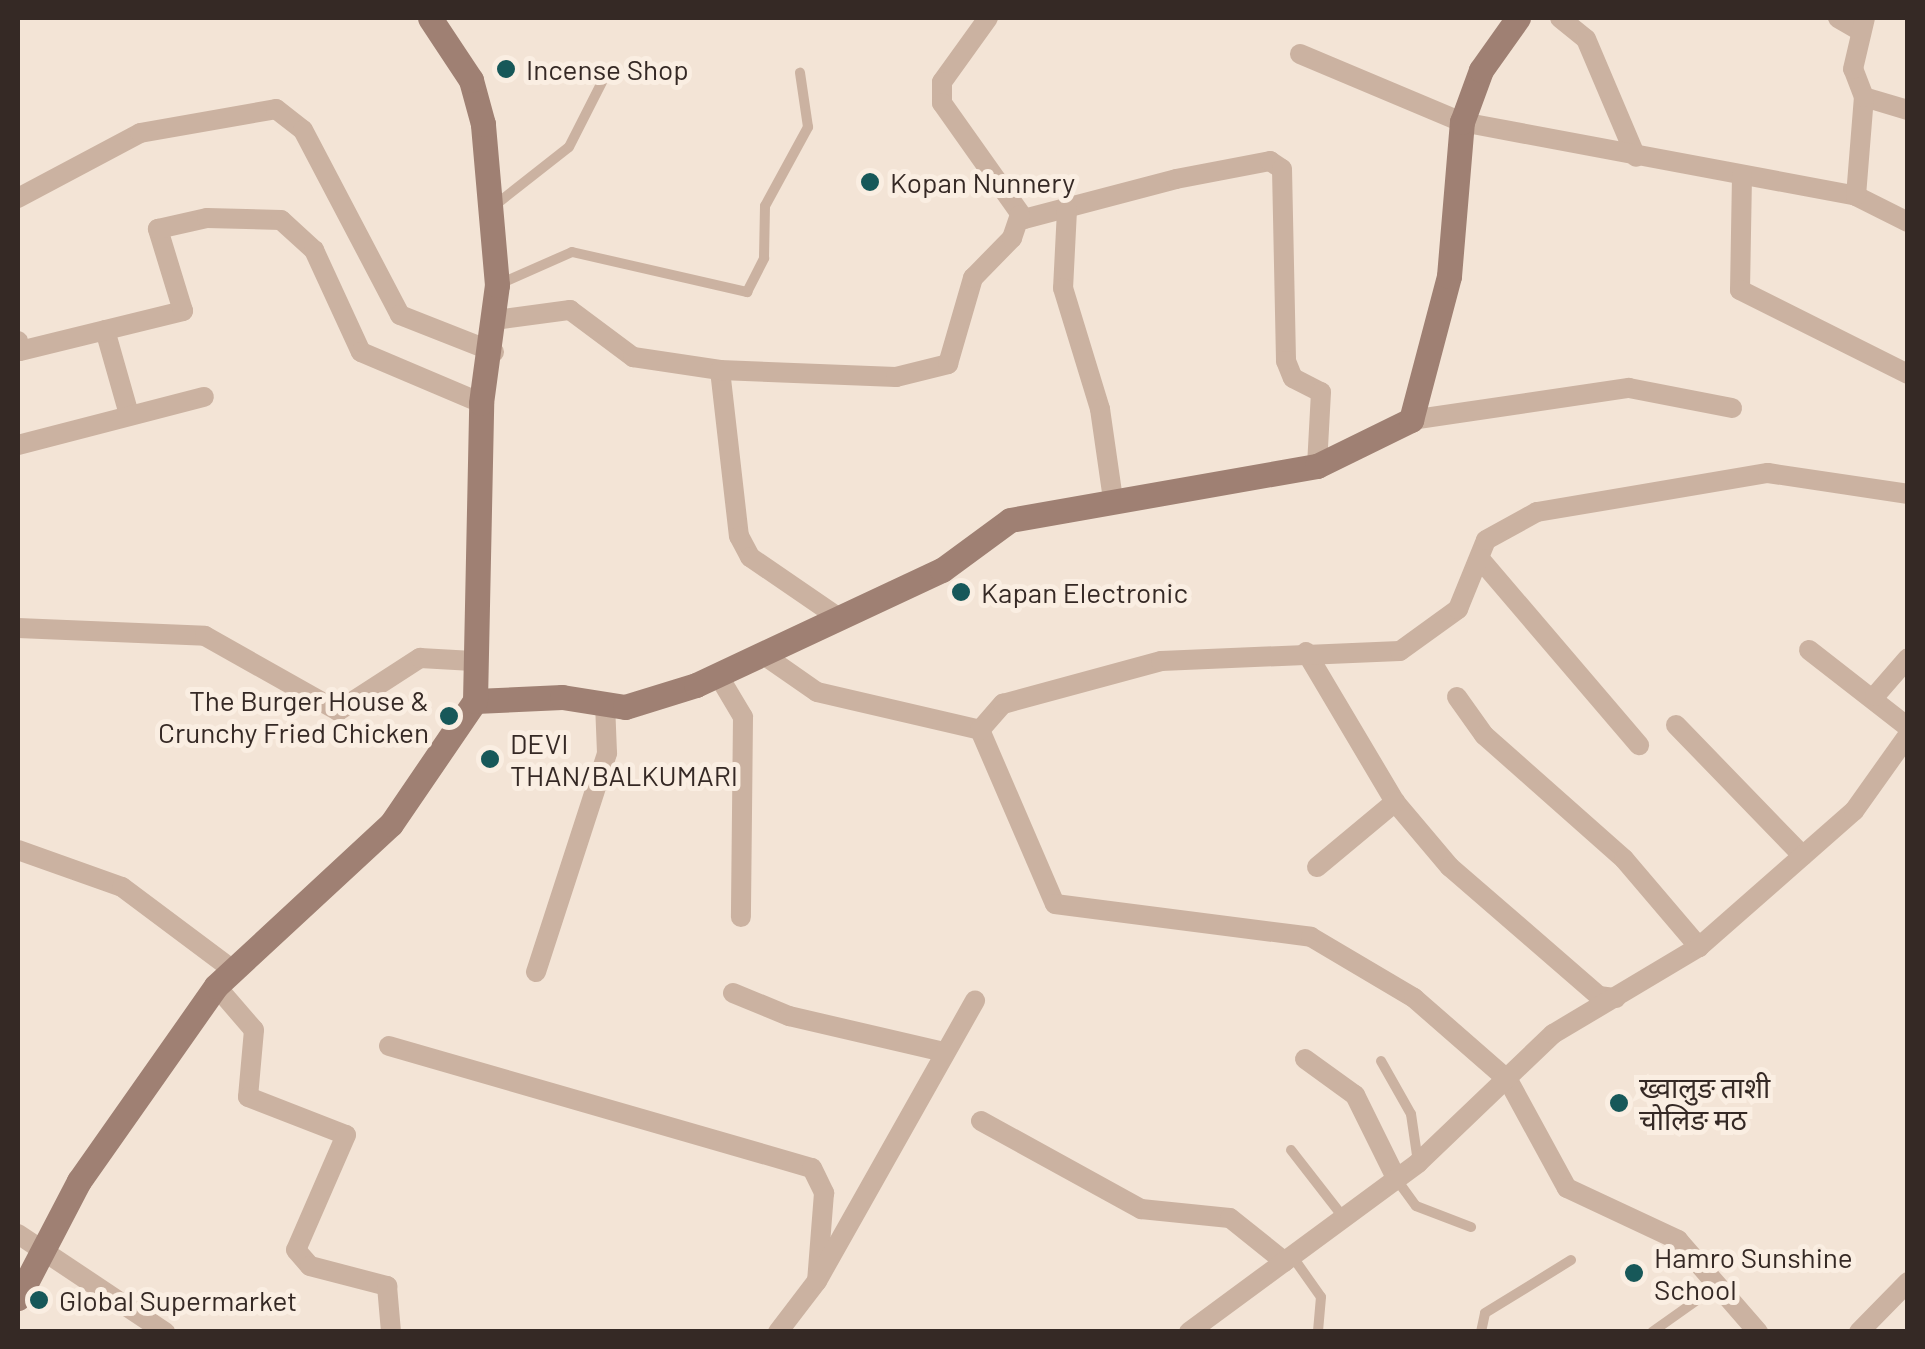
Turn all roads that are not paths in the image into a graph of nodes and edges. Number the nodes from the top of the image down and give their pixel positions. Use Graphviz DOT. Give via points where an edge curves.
graph roads {
  1 [pos="430,18"];
  2 [pos="988,18"];
  3 [pos="1518,18"];
  4 [pos="1560,18"];
  5 [pos="1838,18"];
  6 [pos="1862,24"];
  7 [pos="1300,54"];
  8 [pos="800,73"];
  9 [pos="602,82"];
  10 [pos="1864,97"];
  11 [pos="1908,110"];
  12 [pos="1462,122"];
  13 [pos="1636,157"];
  14 [pos="1742,176"];
  15 [pos="1856,196"];
  16 [pos="18,198"];
  17 [pos="490,210"];
  18 [pos="1068,210"];
  19 [pos="1022,217"];
  20 [pos="1908,222"];
  21 [pos="496,285"];
  22 [pos="495,320"];
  23 [pos="105,330"];
  24 [pos="18,342"];
  25 [pos="494,352"];
  26 [pos="720,370"];
  27 [pos="1908,374"];
  28 [pos="204,397"];
  29 [pos="481,403"];
  30 [pos="1732,408"];
  31 [pos="129,414"];
  32 [pos="1411,420"];
  33 [pos="18,445"];
  34 [pos="1317,466"];
  35 [pos="1908,494"];
  36 [pos="1113,499"];
  37 [pos="1480,559"];
  38 [pos="838,618"];
  39 [pos="18,628"];
  40 [pos="1809,650"];
  41 [pos="761,652"];
  42 [pos="1306,652"];
  43 [pos="1908,658"];
  44 [pos="473,661"];
  45 [pos="718,674"];
  46 [pos="1874,696"];
  47 [pos="1457,697"];
  48 [pos="475,700"];
  49 [pos="605,703"];
  50 [pos="1676,725"];
  51 [pos="1908,727"];
  52 [pos="980,730"];
  53 [pos="1908,735"];
  54 [pos="1638,745"];
  55 [pos="1395,802"];
  56 [pos="18,850"];
  57 [pos="1803,856"];
  58 [pos="1316,867"];
  59 [pos="741,917"];
  60 [pos="1699,947"];
  61 [pos="536,972"];
  62 [pos="225,978"];
  63 [pos="733,993"];
  64 [pos="1616,998"];
  65 [pos="975,1001"];
  66 [pos="390,1046"];
  67 [pos="944,1052"];
  68 [pos="1305,1059"];
  69 [pos="1381,1061"];
  70 [pos="1508,1080"];
  71 [pos="982,1122"];
  72 [pos="1292,1150"];
  73 [pos="1418,1163"];
  74 [pos="1397,1180"];
  75 [pos="1344,1218"];
  76 [pos="1471,1227"];
  77 [pos="18,1234"];
  78 [pos="46,1249"];
  79 [pos="1288,1259"];
  80 [pos="1571,1260"];
  81 [pos="817,1281"];
  82 [pos="1908,1282"];
  83 [pos="1717,1286"];
  84 [pos="18,1298"];
  85 [pos="165,1332"];
  86 [pos="391,1332"];
  87 [pos="778,1332"];
  88 [pos="1189,1332"];
  89 [pos="1318,1332"];
  90 [pos="1480,1332"];
  91 [pos="1652,1332"];
  92 [pos="1758,1332"];
  93 [pos="1859,1332"];
  1 -- 17 [label="main road" via="471,80"];
  2 -- 19 [label="street" via="942,82 942,104 1010,189"];
  3 -- 12 [label="main road" via="1481,70"];
  4 -- 13 [label="street" via="1586,38"];
  5 -- 6 [label="street"];
  6 -- 10 [label="street" via="1852,69"];
  7 -- 12 [label="street"];
  8 -- 21 [label="lane" via="808,127 766,206 764,258 747,292 572,252"];
  9 -- 17 [label="lane" via="569,148"];
  10 -- 11 [label="street"];
  10 -- 15 [label="street"];
  12 -- 13 [label="street"];
  12 -- 32 [label="main road" via="1449,276"];
  13 -- 14 [label="street"];
  14 -- 15 [label="street"];
  14 -- 27 [label="street" via="1740,290"];
  15 -- 20 [label="street"];
  16 -- 25 [label="street" via="140,132 276,109 303,130 400,315"];
  17 -- 21 [label="main road"];
  18 -- 19 [label="street"];
  18 -- 34 [label="street" via="1276,163 1286,361 1293,378 1322,392"];
  18 -- 36 [label="street" via="1063,288 1100,409"];
  19 -- 26 [label="street" via="1012,238 973,278 948,364 896,377"];
  21 -- 22 [label="main road"];
  22 -- 25 [label="main road"];
  22 -- 26 [label="street" via="570,310 633,357"];
  23 -- 24 [label="street" via="20,352"];
  23 -- 29 [label="street" via="183,311 158,229 207,218 281,220 314,250 361,352"];
  23 -- 31 [label="street"];
  25 -- 29 [label="main road"];
  26 -- 38 [label="street" via="740,536 750,557"];
  28 -- 31 [label="street"];
  29 -- 44 [label="main road"];
  30 -- 32 [label="street" via="1629,388"];
  31 -- 33 [label="street"];
  32 -- 34 [label="main road"];
  34 -- 36 [label="main road"];
  35 -- 37 [label="street" via="1768,473 1716,476 1648,497 1536,512 1486,540"];
  36 -- 38 [label="main road" via="1010,520 942,570"];
  37 -- 42 [label="street" via="1458,609 1400,651"];
  37 -- 54 [label="street"];
  38 -- 41 [label="main road"];
  39 -- 44 [label="street" via="204,636 338,711 420,658"];
  40 -- 46 [label="street"];
  41 -- 45 [label="main road"];
  41 -- 52 [label="street" via="818,692"];
  42 -- 52 [label="street" via="1100,675 1002,704"];
  42 -- 55 [label="street"];
  43 -- 46 [label="street"];
  44 -- 48 [label="main road"];
  45 -- 49 [label="main road" via="624,706"];
  45 -- 59 [label="street" via="743,717"];
  46 -- 51 [label="street"];
  47 -- 60 [label="street" via="1484,736 1624,859"];
  48 -- 49 [label="main road"];
  48 -- 62 [label="main road" via="391,824"];
  49 -- 61 [label="street" via="608,753"];
  50 -- 57 [label="street"];
  52 -- 70 [label="street" via="1054,904 1311,937 1470,1038"];
  53 -- 57 [label="street" via="1854,811"];
  55 -- 58 [label="street"];
  55 -- 64 [label="street" via="1492,910 1598,996"];
  56 -- 62 [label="street" via="122,887"];
  57 -- 60 [label="street"];
  60 -- 64 [label="street"];
  62 -- 78 [label="main road" via="100,1148"];
  62 -- 86 [label="street" via="254,1030 248,1097 346,1135 296,1250 310,1266 387,1286"];
  63 -- 67 [label="street" via="789,1016"];
  64 -- 70 [label="street" via="1553,1034"];
  65 -- 67 [label="street"];
  66 -- 81 [label="street" via="812,1168 824,1193"];
  67 -- 81 [label="street"];
  68 -- 74 [label="street" via="1355,1095"];
  69 -- 73 [label="lane" via="1412,1114"];
  70 -- 73 [label="street"];
  70 -- 83 [label="street" via="1567,1188 1678,1240"];
  71 -- 79 [label="street" via="1142,1208 1230,1218"];
  72 -- 75 [label="lane"];
  73 -- 74 [label="street"];
  74 -- 75 [label="street"];
  74 -- 76 [label="lane" via="1416,1206"];
  75 -- 79 [label="street"];
  77 -- 78 [label="street"];
  78 -- 84 [label="main road"];
  78 -- 85 [label="street"];
  79 -- 88 [label="street"];
  79 -- 89 [label="lane" via="1321,1297"];
  80 -- 90 [label="lane" via="1485,1313"];
  81 -- 87 [label="street"];
  82 -- 93 [label="street"];
  83 -- 91 [label="lane"];
  83 -- 92 [label="street"];
}
